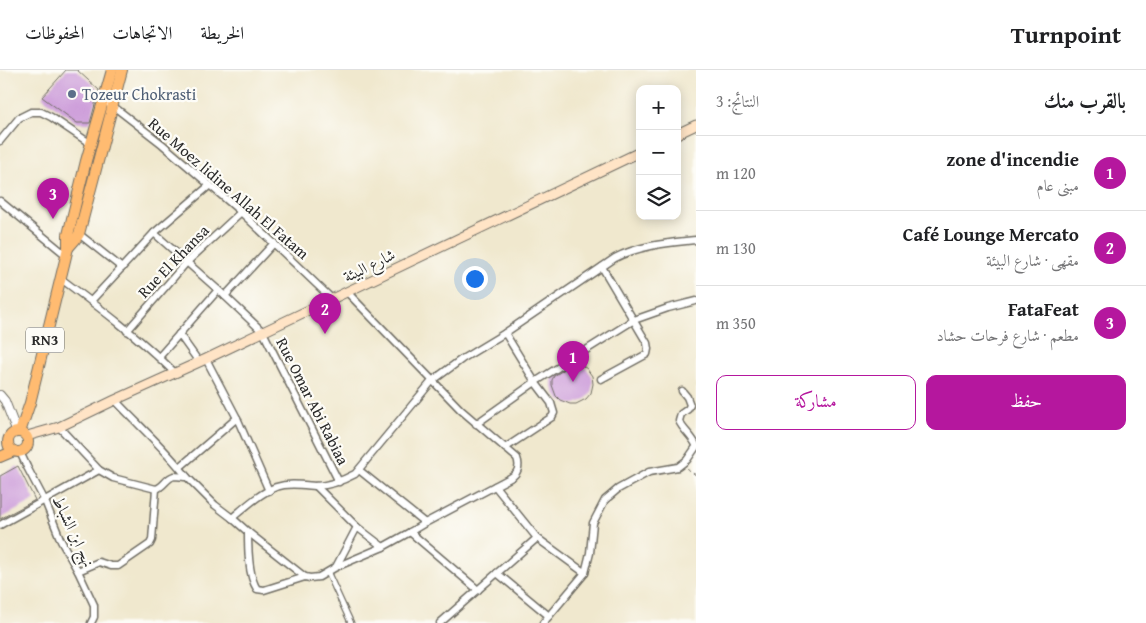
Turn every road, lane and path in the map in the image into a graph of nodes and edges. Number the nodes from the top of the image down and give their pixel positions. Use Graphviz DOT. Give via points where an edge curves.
graph roads {
  1 [pos="112,70"];
  2 [pos="122,70"];
  3 [pos="108,104"];
  4 [pos="696,125"];
  5 [pos="681,132"];
  6 [pos="0,141"];
  7 [pos="91,144"];
  8 [pos="636,154"];
  9 [pos="86,161"];
  10 [pos="97,165"];
  11 [pos="210,185"];
  12 [pos="0,201"];
  13 [pos="241,212"];
  14 [pos="154,233"];
  15 [pos="79,234"];
  16 [pos="696,240"];
  17 [pos="274,243"];
  18 [pos="67,252"];
  19 [pos="186,263"];
  20 [pos="602,267"];
  21 [pos="122,268"];
  22 [pos="60,278"];
  23 [pos="218,290"];
  24 [pos="347,292"];
  25 [pos="224,296"];
  26 [pos="332,299"];
  27 [pos="91,302"];
  28 [pos="696,302"];
  29 [pos="634,320"];
  30 [pos="128,331"];
  31 [pos="263,332"];
  32 [pos="505,333"];
  33 [pos="179,334"];
  34 [pos="159,357"];
  35 [pos="202,361"];
  36 [pos="175,373"];
  37 [pos="601,379"];
  38 [pos="432,381"];
  39 [pos="535,382"];
  40 [pos="682,392"];
  41 [pos="0,395"];
  42 [pos="115,400"];
  43 [pos="237,418"];
  44 [pos="476,424"];
  45 [pos="59,428"];
  46 [pos="21,433"];
  47 [pos="4,442"];
  48 [pos="696,446"];
  49 [pos="505,448"];
  50 [pos="17,451"];
  51 [pos="0,457"];
  52 [pos="687,460"];
  53 [pos="180,467"];
  54 [pos="99,470"];
  55 [pos="359,470"];
  56 [pos="696,476"];
  57 [pos="188,477"];
  58 [pos="339,482"];
  59 [pos="316,486"];
  60 [pos="494,486"];
  61 [pos="156,489"];
  62 [pos="269,491"];
  63 [pos="45,501"];
  64 [pos="232,518"];
  65 [pos="424,522"];
  66 [pos="0,525"];
  67 [pos="357,526"];
  68 [pos="248,532"];
  69 [pos="410,532"];
  70 [pos="537,538"];
  71 [pos="383,547"];
  72 [pos="336,567"];
  73 [pos="78,571"];
  74 [pos="328,573"];
  75 [pos="497,573"];
  76 [pos="584,573"];
  77 [pos="305,577"];
  78 [pos="478,590"];
  79 [pos="549,616"];
  80 [pos="91,623"];
  81 [pos="351,623"];
  82 [pos="440,623"];
  83 [pos="543,623"];
  1 -- 3 [label="main road, RN3"];
  2 -- 3 [label="main road, RN3"];
  3 -- 7 [label="main road, RN3"];
  3 -- 10 [label="main road, RN3"];
  3 -- 11 [label="street, Rue Moez lidine Allah El Fatam"];
  4 -- 5 [label="main road"];
  6 -- 7 [label="street" via="19,118 31,112 41,112"];
  7 -- 9 [label="main road, RN3"];
  8 -- 24 [label="main road, شارع البيئة"];
  9 -- 10 [label="main road"];
  9 -- 18 [label="main road, RN3"];
  10 -- 15 [label="main road, RN3"];
  11 -- 13 [label="street, Rue Moez lidine Allah El Fatam"];
  11 -- 14 [label="street"];
  12 -- 18 [label="street"];
  13 -- 17 [label="street, Rue Moez lidine Allah El Fatam"];
  13 -- 19 [label="street, Rue El Khansa"];
  14 -- 19 [label="street"];
  14 -- 21 [label="street"];
  15 -- 18 [label="main road, RN3"];
  15 -- 21 [label="street"];
  16 -- 20 [label="street" via="628,252"];
  17 -- 25 [label="street"];
  17 -- 26 [label="street, Rue Moez lidine Allah El Fatam"];
  18 -- 22 [label="main road, RN3"];
  19 -- 23 [label="street"];
  19 -- 30 [label="street, Rue El Khansa"];
  20 -- 29 [label="street"];
  20 -- 32 [label="street"];
  21 -- 27 [label="street"];
  22 -- 27 [label="street"];
  22 -- 46 [label="main road, RN3"];
  23 -- 25 [label="street"];
  23 -- 33 [label="street"];
  24 -- 26 [label="main road, شارع البيئة"];
  24 -- 38 [label="street"];
  25 -- 31 [label="street"];
  26 -- 31 [label="main road, شارع البيئة"];
  27 -- 30 [label="street"];
  28 -- 29 [label="street"];
  29 -- 37 [label="street" via="647,343 647,354"];
  29 -- 39 [label="street"];
  30 -- 34 [label="street"];
  31 -- 35 [label="main road, شارع البيئة"];
  31 -- 58 [label="street, Rue Omar Abi Rabiaa"];
  32 -- 38 [label="street"];
  32 -- 39 [label="street"];
  33 -- 34 [label="street"];
  33 -- 35 [label="street"];
  34 -- 36 [label="street"];
  35 -- 36 [label="main road, شارع البيئة"];
  35 -- 43 [label="street"];
  36 -- 42 [label="main road, شارع البيئة"];
  38 -- 44 [label="street"];
  38 -- 55 [label="street"];
  39 -- 44 [label="street"];
  39 -- 49 [label="street" via="554,414"];
  40 -- 48 [label="street" via="690,406 679,419"];
  41 -- 46 [label="street"];
  42 -- 45 [label="main road, شارع البيئة"];
  42 -- 53 [label="street"];
  43 -- 53 [label="street"];
  43 -- 62 [label="street"];
  44 -- 49 [label="street"];
  45 -- 46 [label="main road, شارع البيئة"];
  45 -- 54 [label="street"];
  46 -- 47 [label="main road, RN3" via="11,434"];
  46 -- 50 [label="main road, RN3" via="28,446"];
  47 -- 50 [label="main road, RN3"];
  48 -- 52 [label="street"];
  49 -- 60 [label="street" via="517,458 518,469 514,476"];
  50 -- 51 [label="main road"];
  50 -- 63 [label="street, نهج ابن الشباط"];
  52 -- 56 [label="path" via="688,470"];
  52 -- 76 [label="street" via="678,467 655,470 640,477 604,500 592,523 590,553"];
  53 -- 57 [label="street"];
  54 -- 61 [label="street" via="114,478"];
  54 -- 63 [label="street"];
  55 -- 58 [label="street"];
  55 -- 65 [label="street"];
  57 -- 61 [label="street" via="174,476"];
  57 -- 64 [label="street"];
  58 -- 59 [label="street"];
  59 -- 62 [label="street" via="289,484"];
  59 -- 67 [label="street"];
  60 -- 65 [label="street"];
  60 -- 70 [label="street"];
  61 -- 73 [label="street" via="150,544 118,566 100,562"];
  62 -- 64 [label="street"];
  63 -- 66 [label="street"];
  63 -- 73 [label="street, نهج ابن الشباط" via="61,541"];
  64 -- 68 [label="street"];
  65 -- 69 [label="street"];
  67 -- 71 [label="street"];
  67 -- 72 [label="street"];
  68 -- 77 [label="street"];
  68 -- 77 [label="street" via="248,552 257,589 264,590"];
  69 -- 71 [label="street"];
  69 -- 78 [label="street"];
  70 -- 75 [label="street"];
  70 -- 76 [label="street"];
  71 -- 72 [label="street"];
  72 -- 74 [label="street"];
  73 -- 80 [label="street, نهج ابن الشباط" via="94,605"];
  74 -- 77 [label="street" via="314,578"];
  74 -- 81 [label="street"];
  75 -- 78 [label="street"];
  75 -- 79 [label="street"];
  76 -- 79 [label="street"];
  78 -- 82 [label="street"];
  79 -- 83 [label="street"];
}
